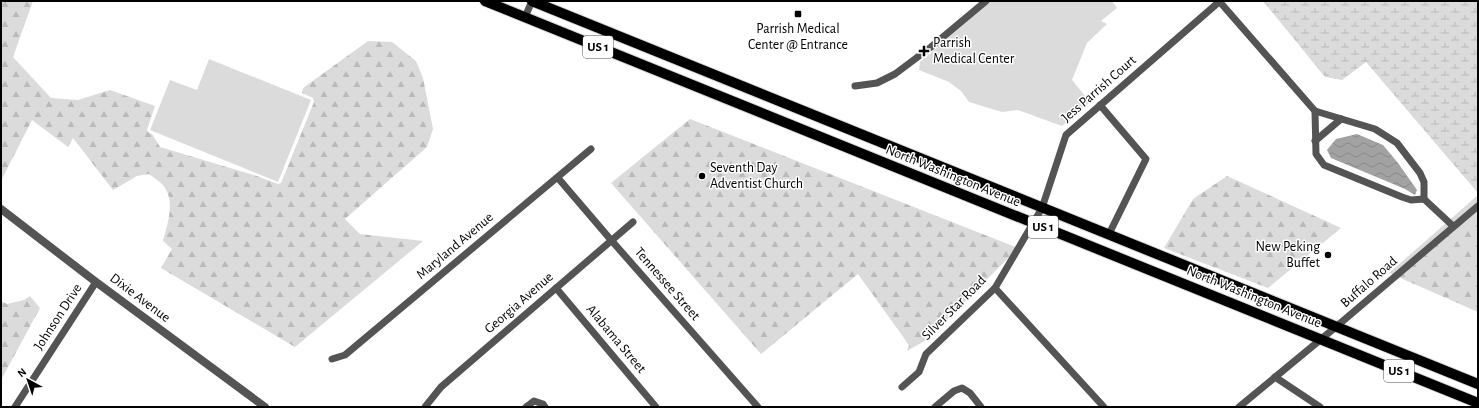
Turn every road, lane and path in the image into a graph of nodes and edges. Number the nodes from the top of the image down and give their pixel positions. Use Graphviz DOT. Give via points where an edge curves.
graph roads {
  1 [pos="485,1"];
  2 [pos="532,1"];
  3 [pos="986,1"];
  4 [pos="1219,1"];
  5 [pos="526,17"];
  6 [pos="855,86"];
  7 [pos="1100,105"];
  8 [pos="1314,111"];
  9 [pos="1341,119"];
  10 [pos="840,125"];
  11 [pos="1315,141"];
  12 [pos="833,142"];
  13 [pos="591,149"];
  14 [pos="558,178"];
  15 [pos="1424,199"];
  16 [pos="1478,206"];
  17 [pos="1042,208"];
  18 [pos="1,209"];
  19 [pos="633,222"];
  20 [pos="1034,223"];
  21 [pos="1454,226"];
  22 [pos="1109,234"];
  23 [pos="611,240"];
  24 [pos="96,282"];
  25 [pos="556,288"];
  26 [pos="995,288"];
  27 [pos="1337,326"];
  28 [pos="1320,339"];
  29 [pos="332,359"];
  30 [pos="1276,377"];
  31 [pos="1478,384"];
  32 [pos="902,387"];
  33 [pos="1478,403"];
  34 [pos="15,407"];
  35 [pos="264,407"];
  36 [pos="425,407"];
  37 [pos="526,407"];
  38 [pos="545,407"];
  39 [pos="656,407"];
  40 [pos="758,407"];
  41 [pos="935,407"];
  42 [pos="981,407"];
  43 [pos="1104,407"];
  44 [pos="1239,407"];
  45 [pos="1320,407"];
  1 -- 5 [label="main road, North Washington Avenue / US 1"];
  2 -- 5 [label="street"];
  2 -- 10 [label="main road, North Washington Avenue / US 1"];
  3 -- 6 [label="street" via="896,74 877,83"];
  4 -- 7 [label="street, Jess Parrish Court"];
  4 -- 8 [label="street"];
  5 -- 12 [label="main road, North Washington Avenue / US 1"];
  7 -- 17 [label="street, Jess Parrish Court" via="1066,134"];
  7 -- 22 [label="street" via="1146,159"];
  8 -- 9 [label="street"];
  8 -- 11 [label="street"];
  9 -- 11 [label="street"];
  9 -- 15 [label="street" via="1375,129 1397,143 1420,173 1424,182"];
  10 -- 12 [label="main road"];
  10 -- 17 [label="main road, North Washington Avenue / US 1"];
  11 -- 15 [label="street" via="1316,154 1324,165 1402,197 1411,200"];
  12 -- 20 [label="main road, North Washington Avenue / US 1"];
  13 -- 14 [label="street, Maryland Avenue"];
  14 -- 23 [label="street, Tennessee Street"];
  14 -- 29 [label="street, Maryland Avenue" via="345,355"];
  15 -- 21 [label="street"];
  16 -- 21 [label="street, Buffalo Road"];
  17 -- 20 [label="street, Jess Parrish Court"];
  17 -- 22 [label="main road, North Washington Avenue / US 1"];
  18 -- 24 [label="street, Dixie Avenue"];
  19 -- 23 [label="street, Georgia Avenue"];
  20 -- 26 [label="street, Silver Star Road"];
  20 -- 28 [label="main road, North Washington Avenue / US 1"];
  21 -- 27 [label="street, Buffalo Road"];
  22 -- 27 [label="main road, North Washington Avenue / US 1"];
  23 -- 25 [label="street, Georgia Avenue"];
  23 -- 40 [label="street, Tennessee Street"];
  24 -- 34 [label="street, Johnson Drive"];
  24 -- 35 [label="street, Dixie Avenue"];
  25 -- 36 [label="street, Georgia Avenue" via="441,387"];
  25 -- 39 [label="street, Alabama Street"];
  26 -- 32 [label="street, Silver Star Road" via="926,354 919,372"];
  26 -- 43 [label="street"];
  27 -- 28 [label="street, Buffalo Road"];
  27 -- 31 [label="main road, North Washington Avenue / US 1"];
  28 -- 30 [label="street, Buffalo Road"];
  28 -- 33 [label="main road, North Washington Avenue / US 1"];
  30 -- 44 [label="street, Buffalo Road"];
  30 -- 45 [label="street"];
  37 -- 38 [label="street" via="534,401"];
  41 -- 42 [label="street" via="954,391 962,388 970,393"];
}
